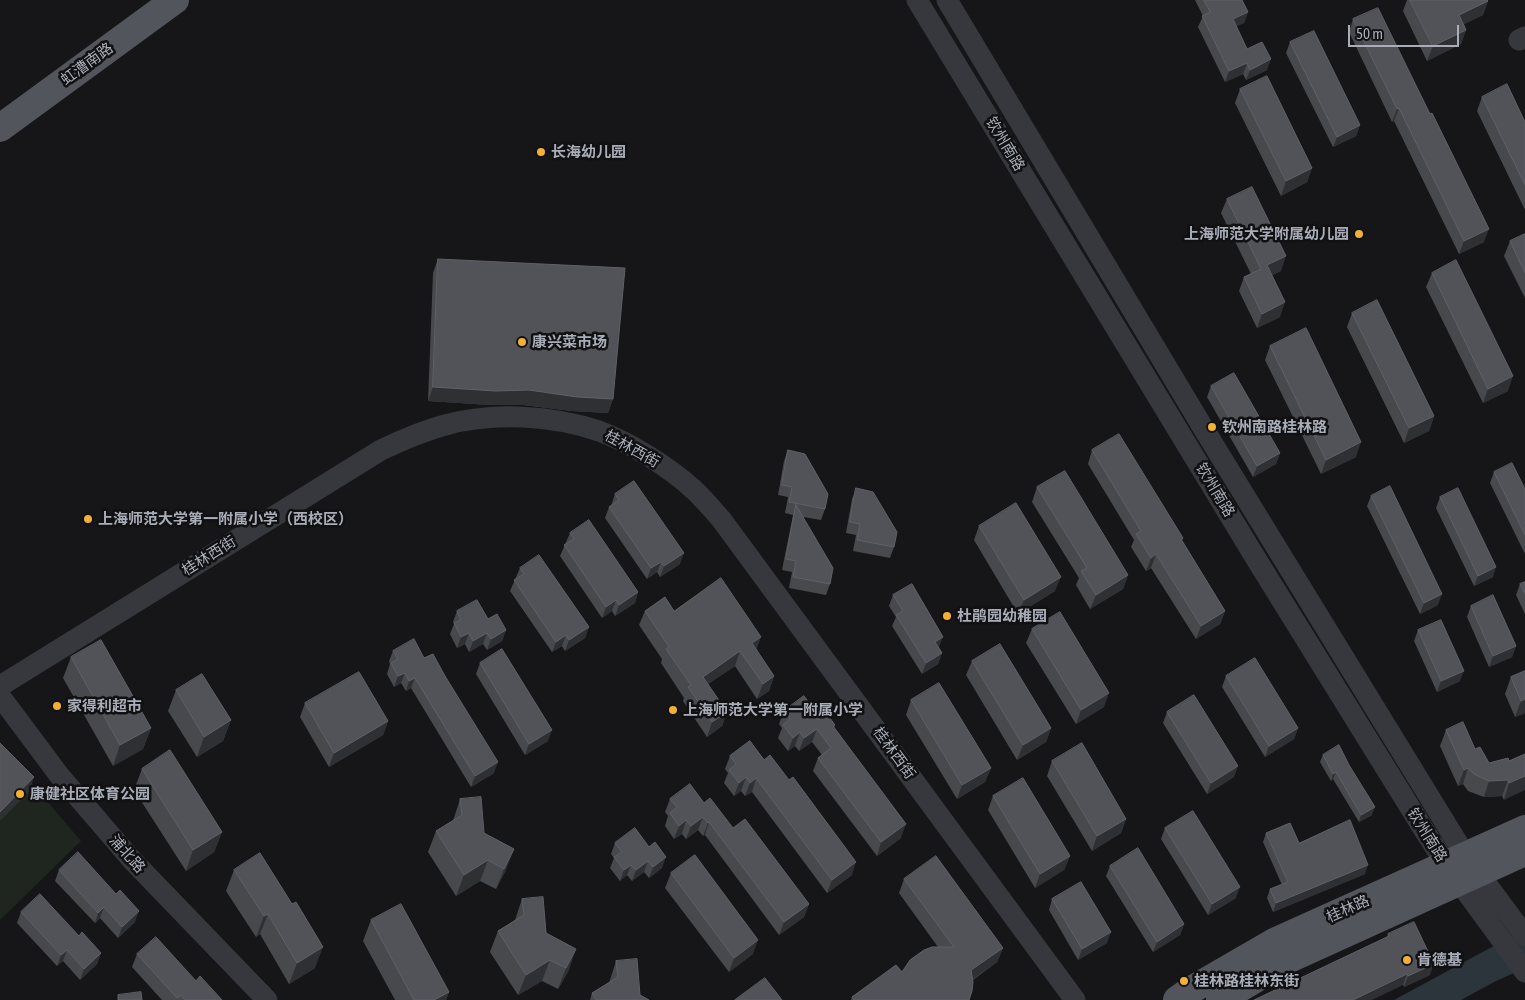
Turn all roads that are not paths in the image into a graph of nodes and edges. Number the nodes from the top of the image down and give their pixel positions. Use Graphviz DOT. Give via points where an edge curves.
graph roads {
  1 [pos="175,0"];
  2 [pos="917,0"];
  3 [pos="947,0"];
  4 [pos="0,128"];
  5 [pos="0,686"];
  6 [pos="0,696"];
  7 [pos="1525,829"];
  8 [pos="1525,852"];
  9 [pos="1462,869"];
  10 [pos="1520,929"];
  11 [pos="1525,971"];
  12 [pos="267,1000"];
  13 [pos="1075,1000"];
  14 [pos="1177,1000"];
  15 [pos="1220,1000"];
  1 -- 4 [label="main road, 虹漕南路"];
  2 -- 9 [label="street, 钦州南路" via="1258,562"];
  3 -- 9 [label="street, 钦州南路"];
  5 -- 13 [label="street, 桂林西街" via="381,450 412,436 446,424 485,418 565,422 600,432 664,466 692,488 722,519"];
  6 -- 12 [label="street, 浦北路" via="60,775 132,860"];
  7 -- 9 [label="main road, 桂林路"];
  8 -- 9 [label="main road, 桂林路"];
  9 -- 10 [label="street, 钦州南路"];
  9 -- 11 [label="street, 钦州南路" via="1500,937"];
  9 -- 14 [label="main road, 桂林路" via="1274,942"];
  9 -- 15 [label="main road, 桂林路" via="1287,960"];
}
